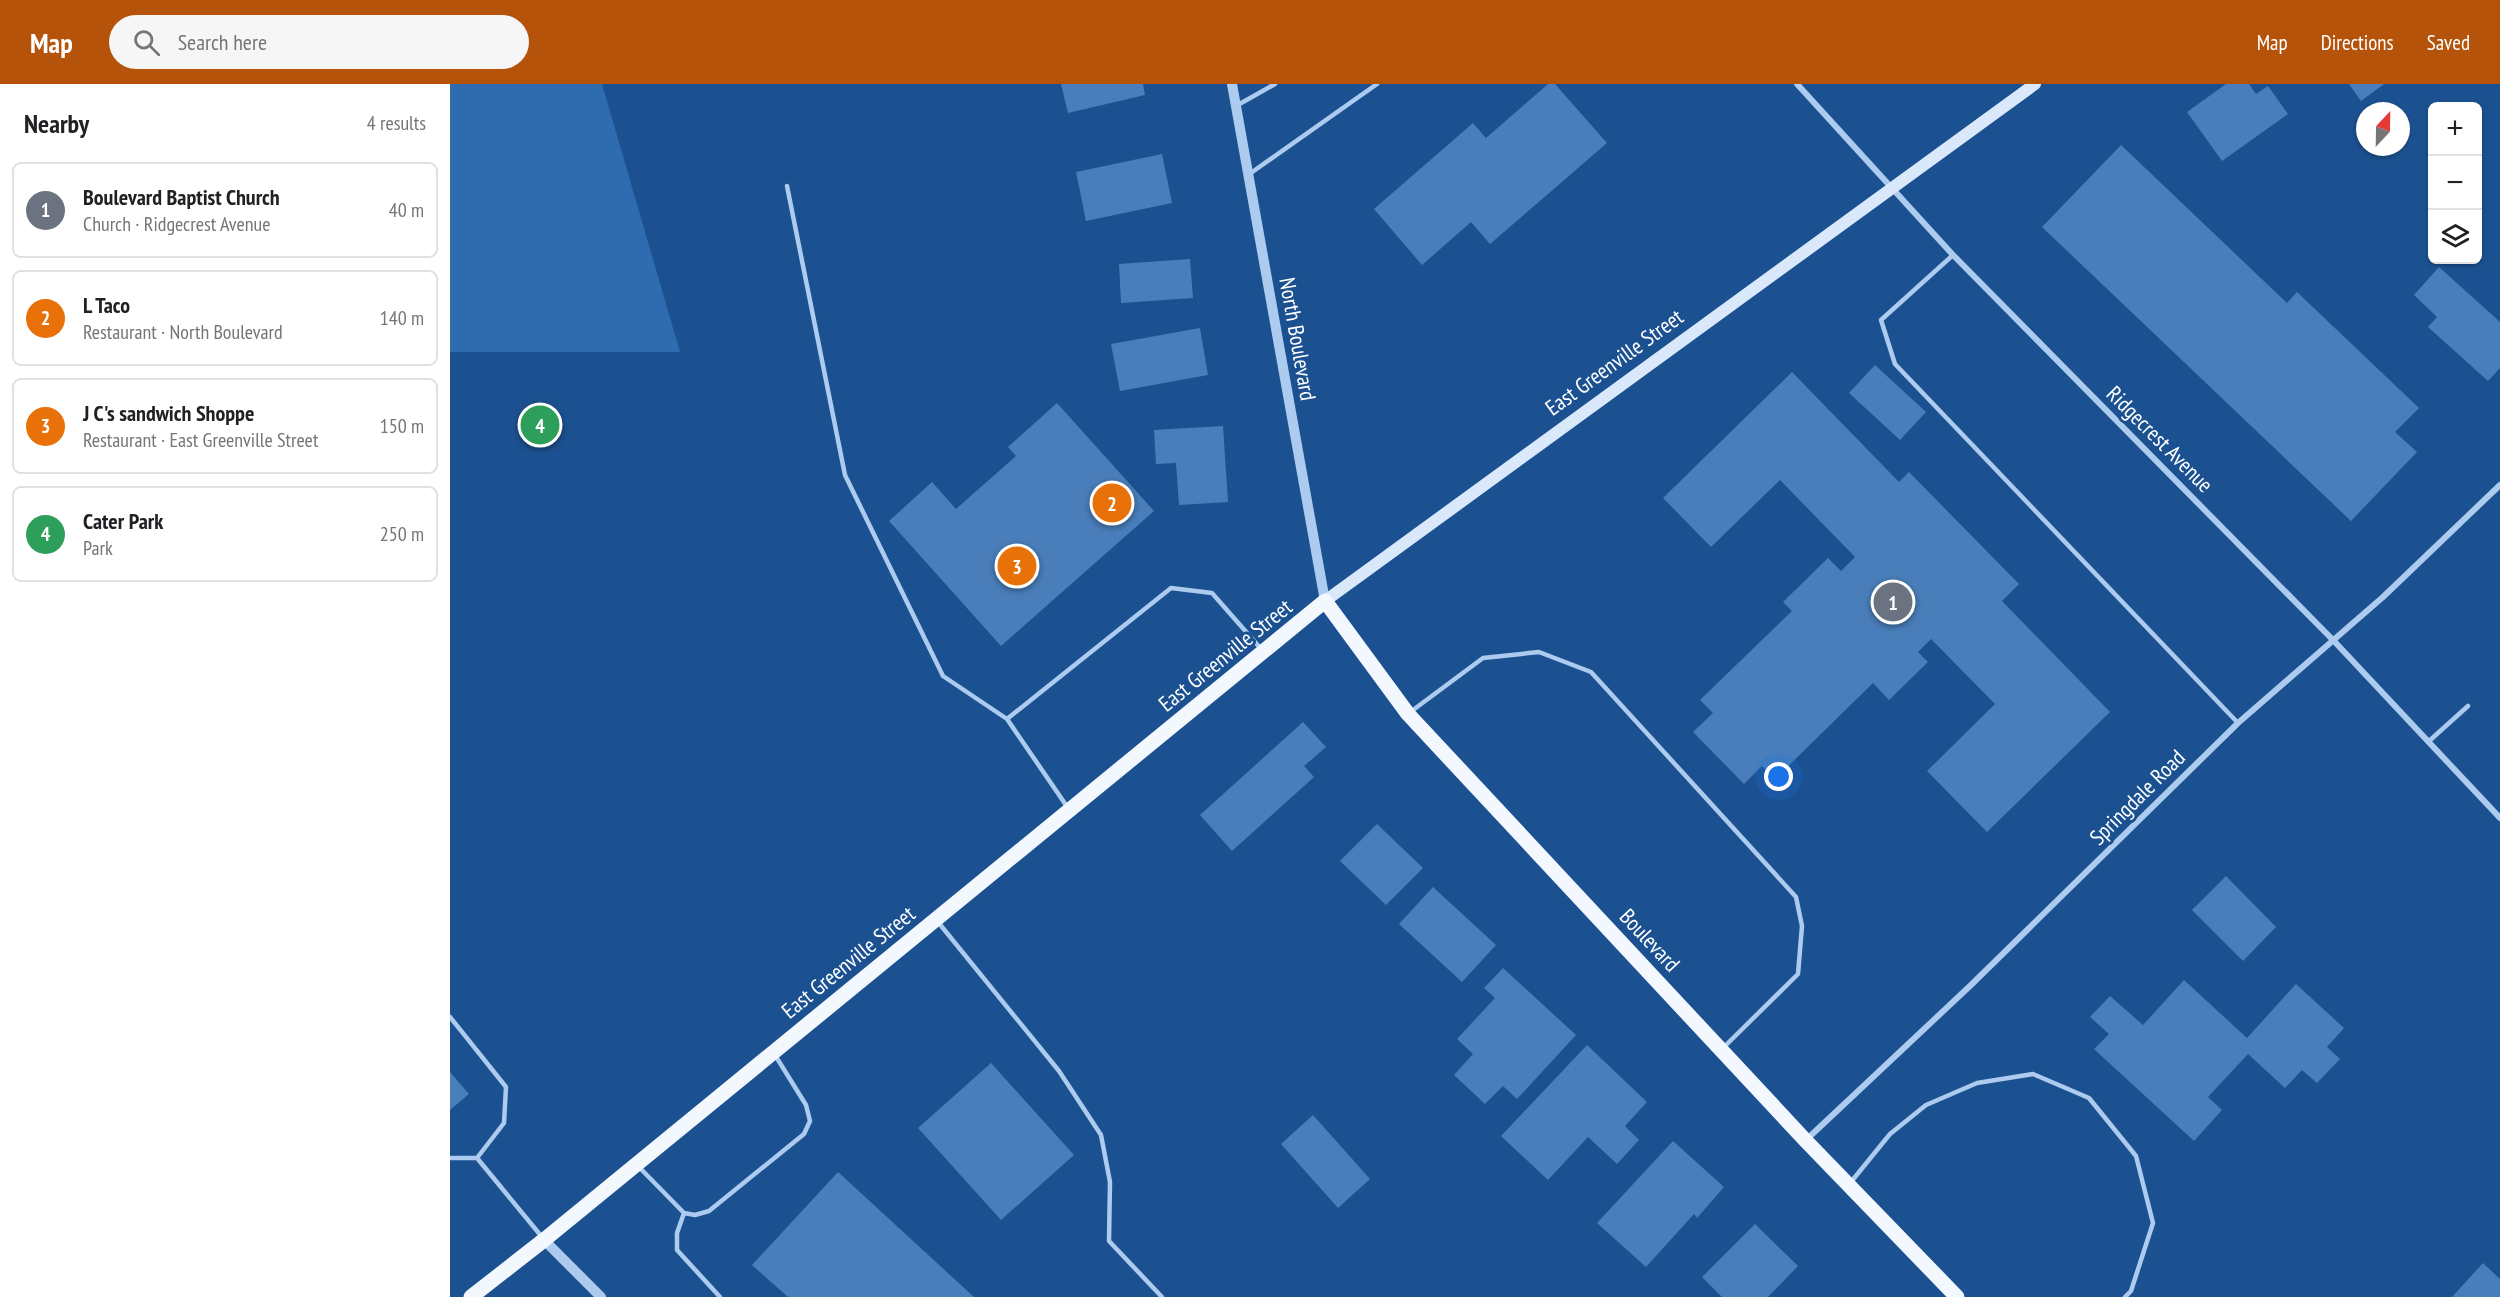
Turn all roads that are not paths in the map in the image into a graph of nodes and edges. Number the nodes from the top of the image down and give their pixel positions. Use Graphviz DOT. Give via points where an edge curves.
graph roads {
  1 [pos="1232,84"];
  2 [pos="1275,84"];
  3 [pos="1377,84"];
  4 [pos="1797,84"];
  5 [pos="2035,84"];
  6 [pos="1236,106"];
  7 [pos="1248,175"];
  8 [pos="787,186"];
  9 [pos="1892,188"];
  10 [pos="1953,255"];
  11 [pos="2500,485"];
  12 [pos="1325,602"];
  13 [pos="2333,640"];
  14 [pos="1264,652"];
  15 [pos="2468,706"];
  16 [pos="1408,714"];
  17 [pos="1007,719"];
  18 [pos="2238,723"];
  19 [pos="2428,742"];
  20 [pos="1070,810"];
  21 [pos="2500,818"];
  22 [pos="936,920"];
  23 [pos="450,1017"];
  24 [pos="1721,1050"];
  25 [pos="774,1052"];
  26 [pos="1806,1140"];
  27 [pos="450,1158"];
  28 [pos="477,1158"];
  29 [pos="636,1165"];
  30 [pos="1849,1185"];
  31 [pos="684,1213"];
  32 [pos="544,1240"];
  33 [pos="471,1297"];
  34 [pos="601,1297"];
  35 [pos="720,1297"];
  36 [pos="1162,1297"];
  37 [pos="1957,1297"];
  38 [pos="2125,1297"];
  1 -- 6 [label="street, North Boulevard"];
  2 -- 6 [label="lane"];
  3 -- 7 [label="lane"];
  4 -- 9 [label="street, Ridgecrest Avenue"];
  5 -- 9 [label="main road, East Greenville Street"];
  6 -- 7 [label="street, North Boulevard"];
  7 -- 12 [label="street, North Boulevard"];
  8 -- 17 [label="lane" via="845,475 943,676"];
  9 -- 10 [label="street, Ridgecrest Avenue"];
  9 -- 12 [label="main road, East Greenville Street"];
  10 -- 13 [label="street, Ridgecrest Avenue"];
  10 -- 18 [label="lane" via="1881,320 1895,364"];
  11 -- 13 [label="street, Springdale Road"];
  12 -- 14 [label="main road, East Greenville Street"];
  12 -- 16 [label="main road, Boulevard"];
  13 -- 18 [label="street, Springdale Road"];
  13 -- 19 [label="street, Ridgecrest Avenue"];
  14 -- 17 [label="lane" via="1212,592 1171,588"];
  14 -- 20 [label="main road, East Greenville Street"];
  15 -- 19 [label="lane"];
  16 -- 24 [label="main road, Boulevard"];
  16 -- 24 [label="lane" via="1483,658 1539,652 1591,672 1796,897 1802,926 1797,974"];
  17 -- 20 [label="lane"];
  18 -- 26 [label="street, Springdale Road" via="1971,986"];
  19 -- 21 [label="street, Ridgecrest Avenue"];
  20 -- 22 [label="main road, East Greenville Street"];
  22 -- 25 [label="main road, East Greenville Street"];
  22 -- 36 [label="lane" via="1059,1071 1101,1135 1110,1182 1109,1241"];
  23 -- 28 [label="lane" via="506,1087 504,1123"];
  24 -- 26 [label="main road, Boulevard"];
  25 -- 29 [label="main road, East Greenville Street"];
  25 -- 31 [label="lane" via="806,1105 810,1121 804,1134 709,1211"];
  26 -- 30 [label="main road, Boulevard"];
  27 -- 28 [label="lane"];
  28 -- 32 [label="lane"];
  29 -- 31 [label="lane"];
  29 -- 32 [label="main road, East Greenville Street"];
  30 -- 37 [label="main road, Boulevard"];
  30 -- 38 [label="lane" via="1890,1134 1926,1105 1977,1083 2033,1074 2089,1098 2136,1156 2153,1223 2131,1291"];
  31 -- 35 [label="lane" via="677,1233 677,1250"];
  32 -- 33 [label="main road, East Greenville Street"];
  32 -- 34 [label="street"];
}
